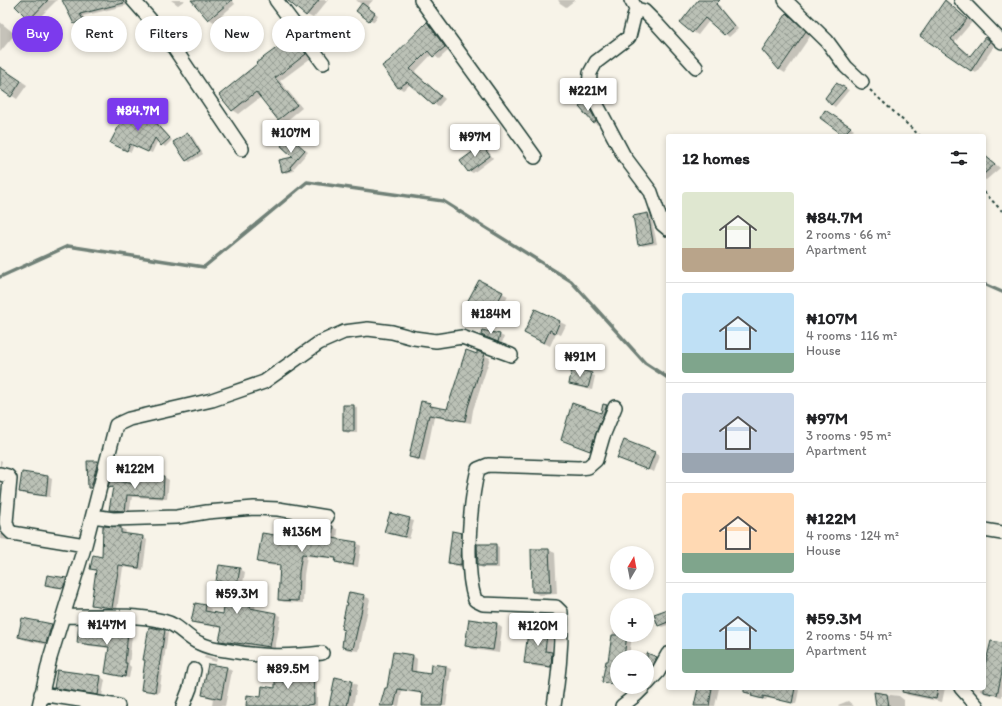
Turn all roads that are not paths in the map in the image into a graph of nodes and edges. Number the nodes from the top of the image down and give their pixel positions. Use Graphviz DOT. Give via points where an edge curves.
graph roads {
  1 [pos="133,0"];
  2 [pos="276,0"];
  3 [pos="421,0"];
  4 [pos="784,0"];
  5 [pos="961,0"];
  6 [pos="633,4"];
  7 [pos="1002,42"];
  8 [pos="324,63"];
  9 [pos="696,67"];
  10 [pos="862,82"];
  11 [pos="242,149"];
  12 [pos="535,157"];
  13 [pos="666,227"];
  14 [pos="511,355"];
  15 [pos="616,407"];
  16 [pos="0,474"];
  17 [pos="93,516"];
  18 [pos="327,517"];
  19 [pos="986,530"];
  20 [pos="1002,533"];
  21 [pos="85,545"];
  22 [pos="63,616"];
  23 [pos="322,653"];
  24 [pos="666,658"];
  25 [pos="194,670"];
  26 [pos="654,676"];
  27 [pos="964,690"];
  28 [pos="637,694"];
  29 [pos="40,700"];
  30 [pos="118,706"];
  31 [pos="183,706"];
  32 [pos="554,706"];
  33 [pos="622,706"];
  34 [pos="977,706"];
  1 -- 11 [label="street" via="170,42"];
  2 -- 8 [label="street"];
  3 -- 12 [label="street"];
  4 -- 10 [label="street" via="827,41 846,67"];
  5 -- 7 [label="street"];
  6 -- 9 [label="street" via="644,11"];
  6 -- 13 [label="street" via="629,37 596,62 590,74 589,90 624,156 651,192 662,224"];
  14 -- 17 [label="street" via="462,337 436,341 368,329 344,332 319,343 264,382 212,400 128,419 116,425"];
  15 -- 32 [label="street" via="596,460 588,467 488,464 478,470 470,525 470,565 475,600 483,604 556,607 561,612"];
  16 -- 21 [label="street" via="10,479 6,522 12,533"];
  17 -- 18 [label="street" via="113,519 170,518 254,508"];
  17 -- 21 [label="street"];
  19 -- 20 [label="street"];
  21 -- 22 [label="street"];
  22 -- 23 [label="street" via="118,615 150,618 177,627 200,644 243,654 272,657"];
  22 -- 29 [label="street"];
  24 -- 26 [label="street"];
  25 -- 31 [label="street"];
  27 -- 34 [label="street"];
  28 -- 33 [label="street"];
  29 -- 30 [label="street"];
}
